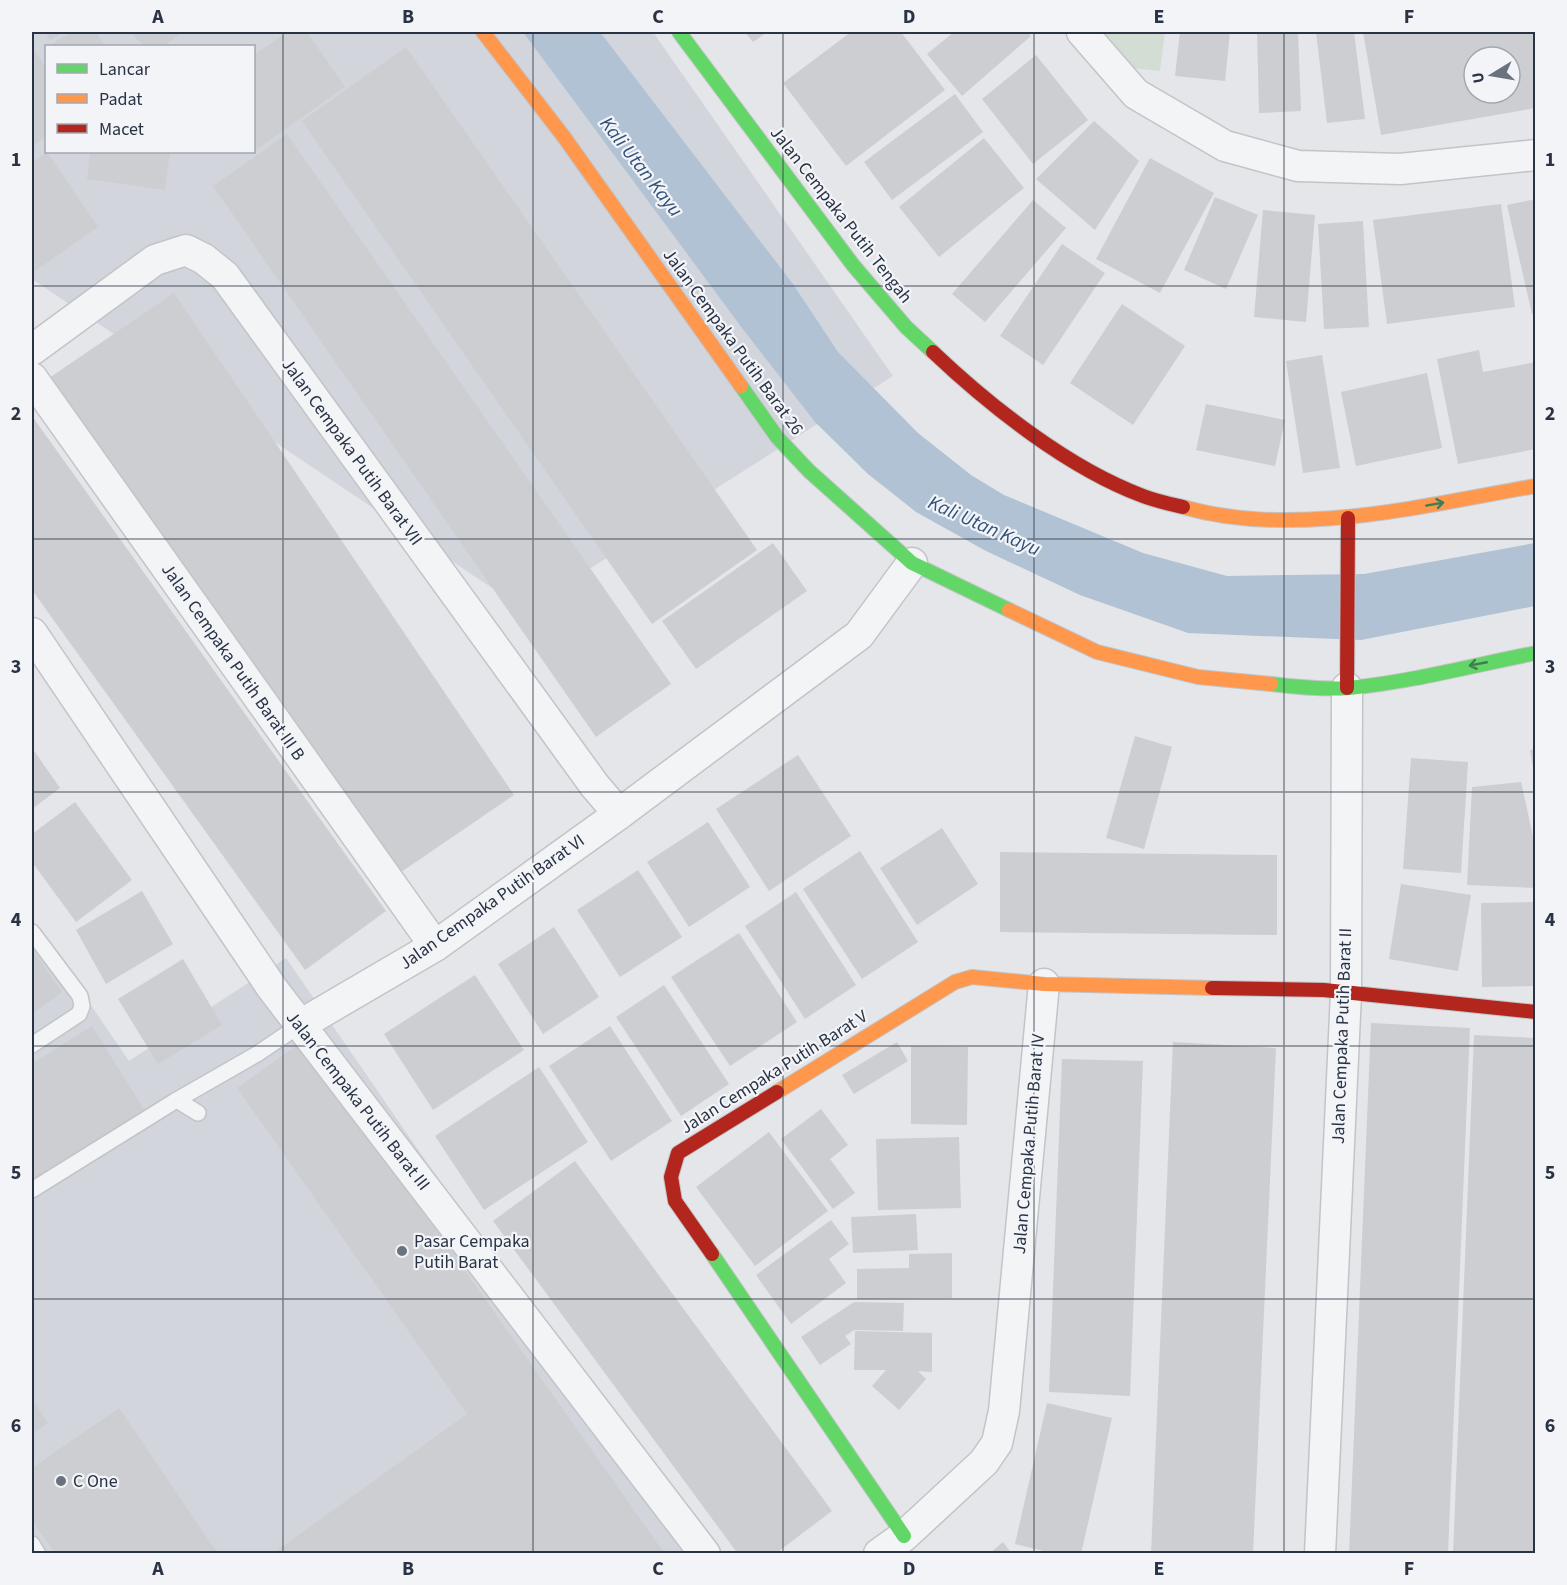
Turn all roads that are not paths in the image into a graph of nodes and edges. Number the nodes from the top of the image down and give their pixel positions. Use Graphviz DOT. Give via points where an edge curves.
graph roads {
  1 [pos="483,32"];
  2 [pos="679,32"];
  3 [pos="1082,32"];
  4 [pos="1536,155"];
  5 [pos="32,350"];
  6 [pos="32,378"];
  7 [pos="1536,486"];
  8 [pos="1348,518"];
  9 [pos="912,562"];
  10 [pos="32,633"];
  11 [pos="1536,653"];
  12 [pos="1347,678"];
  13 [pos="618,814"];
  14 [pos="32,933"];
  15 [pos="435,946"];
  16 [pos="1044,984"];
  17 [pos="1346,993"];
  18 [pos="1536,1012"];
  19 [pos="300,1025"];
  20 [pos="32,1045"];
  21 [pos="177,1100"];
  22 [pos="198,1113"];
  23 [pos="32,1190"];
  24 [pos="904,1536"];
  25 [pos="32,1544"];
  26 [pos="38,1554"];
  27 [pos="705,1554"];
  28 [pos="879,1554"];
  29 [pos="1320,1554"];
  1 -- 9 [label="street, Jalan Cempaka Putih Barat 26" via="564,137 777,437 809,471"];
  2 -- 8 [label="street, Jalan Cempaka Putih Tengah" via="853,265 906,327 972,389 1047,444 1143,496 1195,511 1255,520"];
  3 -- 4 [label="street" via="1136,94 1225,146 1298,166 1400,169"];
  5 -- 13 [label="street, Jalan Cempaka Putih Barat VII" via="155,260 186,250 225,276"];
  6 -- 15 [label="street, Jalan Cempaka Putih Barat III B"];
  8 -- 7 [label="street, Jalan Cempaka Putih Tengah, one-way"];
  8 -- 12 [label="street, Jalan Cempaka Putih Barat II"];
  9 -- 12 [label="street, Jalan Cempaka Putih Barat 26" via="1097,652 1198,677 1312,688"];
  9 -- 13 [label="street, Jalan Cempaka Putih Barat VI" via="859,635"];
  10 -- 19 [label="street, Jalan Cempaka Putih Barat III"];
  11 -- 12 [label="street, Jalan Cempaka Putih Barat 26, one-way"];
  12 -- 17 [label="street, Jalan Cempaka Putih Barat II"];
  13 -- 15 [label="street, Jalan Cempaka Putih Barat VI"];
  14 -- 20 [label="lane" via="80,996 82,1006 79,1014"];
  15 -- 19 [label="street, Jalan Cempaka Putih Barat VI"];
  16 -- 17 [label="street"];
  16 -- 24 [label="street, Jalan Cempaka Putih Barat IV" via="1004,1411 997,1443 984,1462"];
  16 -- 24 [label="street, Jalan Cempaka Putih Barat V" via="972,977 955,982 678,1153 670,1177 675,1201"];
  17 -- 18 [label="street"];
  17 -- 29 [label="street, Jalan Cempaka Putih Barat II"];
  19 -- 21 [label="lane, Jalan Cempaka Putih Barat VI"];
  19 -- 27 [label="street, Jalan Cempaka Putih Barat III"];
  21 -- 22 [label="lane"];
  21 -- 23 [label="lane, Jalan Cempaka Putih Barat VI"];
  24 -- 28 [label="street, Jalan Cempaka Putih Barat IV"];
  25 -- 26 [label="lane"];
}
